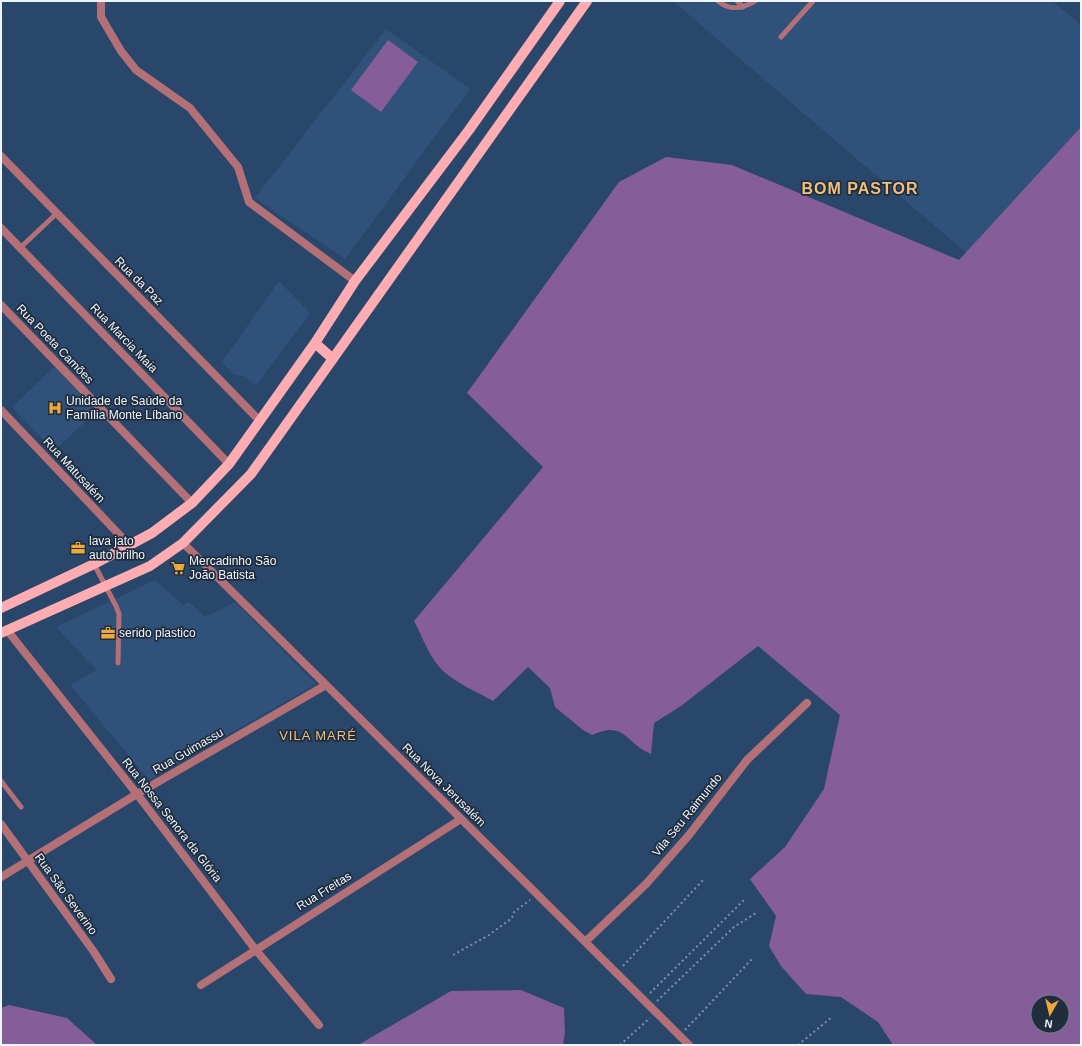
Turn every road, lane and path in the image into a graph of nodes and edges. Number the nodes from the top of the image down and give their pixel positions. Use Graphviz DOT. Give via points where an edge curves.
graph roads {
  1 [pos="101,1"];
  2 [pos="560,1"];
  3 [pos="587,1"];
  4 [pos="718,1"];
  5 [pos="737,1"];
  6 [pos="755,1"];
  7 [pos="813,1"];
  8 [pos="743,7"];
  9 [pos="781,37"];
  10 [pos="1,156"];
  11 [pos="56,214"];
  12 [pos="1,228"];
  13 [pos="20,248"];
  14 [pos="355,281"];
  15 [pos="1,305"];
  16 [pos="315,343"];
  17 [pos="333,359"];
  18 [pos="1,410"];
  19 [pos="260,421"];
  20 [pos="229,464"];
  21 [pos="192,502"];
  22 [pos="183,543"];
  23 [pos="130,546"];
  24 [pos="94,564"];
  25 [pos="107,586"];
  26 [pos="1,608"];
  27 [pos="4,631"];
  28 [pos="118,663"];
  29 [pos="326,685"];
  30 [pos="807,702"];
  31 [pos="1,780"];
  32 [pos="137,794"];
  33 [pos="21,807"];
  34 [pos="461,819"];
  35 [pos="1,824"];
  36 [pos="28,862"];
  37 [pos="1,877"];
  38 [pos="703,880"];
  39 [pos="537,894"];
  40 [pos="746,898"];
  41 [pos="756,913"];
  42 [pos="585,942"];
  43 [pos="255,949"];
  44 [pos="453,955"];
  45 [pos="753,958"];
  46 [pos="617,973"];
  47 [pos="111,979"];
  48 [pos="201,985"];
  49 [pos="643,999"];
  50 [pos="653,1010"];
  51 [pos="832,1017"];
  52 [pos="318,1025"];
  53 [pos="679,1036"];
  54 [pos="620,1045"];
  55 [pos="688,1045"];
  56 [pos="798,1045"];
  1 -- 14 [label="street" via="101,17 121,51 136,70 190,108 238,167 250,202"];
  2 -- 14 [label="main road" via="469,130"];
  3 -- 17 [label="main road"];
  4 -- 8 [label="lane" via="734,9"];
  5 -- 8 [label="lane"];
  6 -- 8 [label="lane"];
  7 -- 9 [label="lane"];
  10 -- 11 [label="street, Rua da Paz"];
  11 -- 13 [label="lane"];
  11 -- 19 [label="street, Rua da Paz"];
  12 -- 13 [label="street, Rua Marcia Maia"];
  13 -- 20 [label="street, Rua Marcia Maia"];
  14 -- 16 [label="main road"];
  15 -- 21 [label="street, Rua Poeta Camões"];
  16 -- 17 [label="main road"];
  16 -- 19 [label="main road"];
  17 -- 22 [label="main road" via="251,474"];
  18 -- 23 [label="street, Rua Matusalém"];
  19 -- 20 [label="main road"];
  20 -- 21 [label="main road"];
  21 -- 23 [label="main road" via="152,533"];
  22 -- 25 [label="main road" via="150,566"];
  22 -- 29 [label="street, Rua Nova Jerusalém"];
  23 -- 24 [label="main road"];
  24 -- 25 [label="lane"];
  24 -- 26 [label="main road"];
  25 -- 27 [label="main road"];
  25 -- 28 [label="lane" via="119,614"];
  27 -- 32 [label="street, Rua Nossa Senora da Glória"];
  29 -- 32 [label="street, Rua Guimassu"];
  29 -- 34 [label="street, Rua Nova Jerusalém"];
  30 -- 42 [label="street, Vila Seu Raimundo" via="747,760 689,836 646,884"];
  31 -- 33 [label="lane"];
  32 -- 36 [label="street, Rua Guimassu"];
  32 -- 43 [label="street, Rua Nossa Senora da Glória"];
  34 -- 39 [label="street, Rua Nova Jerusalém"];
  34 -- 43 [label="street, Rua Freitas"];
  35 -- 36 [label="street, Rua São Severino"];
  36 -- 37 [label="street, Rua Guimassu"];
  36 -- 47 [label="street, Rua São Severino"];
  38 -- 46 [label="path"];
  39 -- 42 [label="street, Rua Nova Jerusalém"];
  39 -- 44 [label="path" via="514,912 512,918 489,935"];
  40 -- 49 [label="path"];
  41 -- 50 [label="path" via="734,926"];
  42 -- 46 [label="street, Rua Nova Jerusalém"];
  43 -- 48 [label="street, Rua Freitas"];
  43 -- 52 [label="street, Rua Nossa Senora da Glória"];
  45 -- 53 [label="path"];
  46 -- 49 [label="street, Rua Nova Jerusalém"];
  49 -- 50 [label="street, Rua Nova Jerusalém"];
  50 -- 53 [label="street, Rua Nova Jerusalém"];
  50 -- 54 [label="path"];
  51 -- 56 [label="path"];
  53 -- 55 [label="street, Rua Nova Jerusalém"];
}
